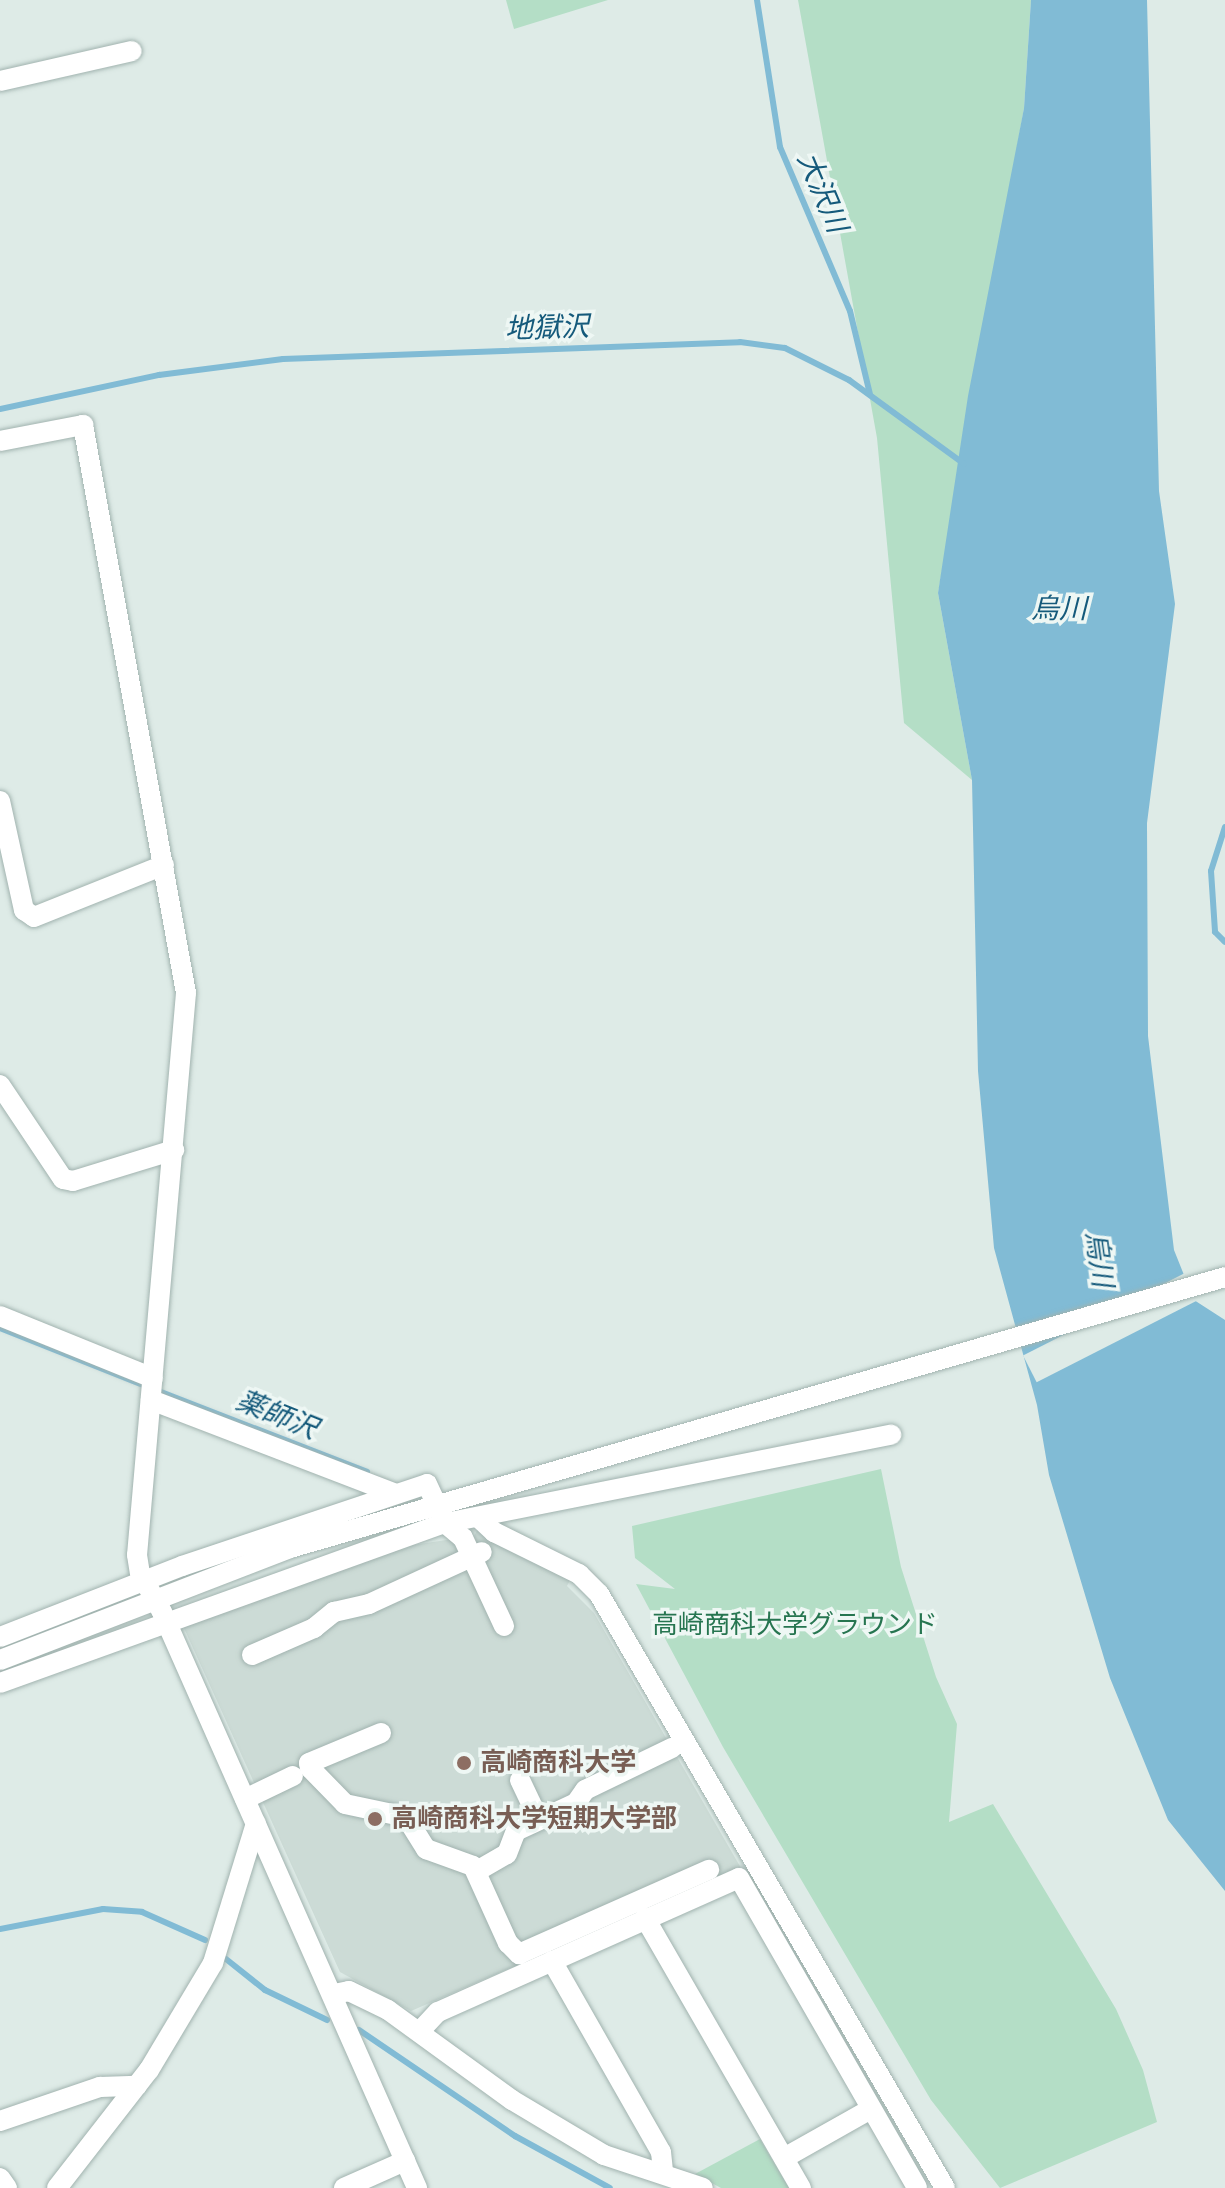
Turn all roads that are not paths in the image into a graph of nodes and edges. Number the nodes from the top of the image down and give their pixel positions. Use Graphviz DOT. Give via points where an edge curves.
graph roads {
  1 [pos="132,51"];
  2 [pos="0,81"];
  3 [pos="0,441"];
  4 [pos="0,801"];
  5 [pos="164,865"];
  6 [pos="0,1085"];
  7 [pos="174,1150"];
  8 [pos="1225,1277"];
  9 [pos="0,1316"];
  10 [pos="153,1378"];
  11 [pos="151,1400"];
  12 [pos="891,1435"];
  13 [pos="393,1493"];
  14 [pos="441,1514"];
  15 [pos="481,1520"];
  16 [pos="472,1549"];
  17 [pos="144,1581"];
  18 [pos="157,1600"];
  19 [pos="166,1621"];
  20 [pos="504,1626"];
  21 [pos="0,1637"];
  22 [pos="252,1655"];
  23 [pos="0,1660"];
  24 [pos="0,1683"];
  25 [pos="381,1733"];
  26 [pos="672,1748"];
  27 [pos="293,1776"];
  28 [pos="520,1780"];
  29 [pos="245,1799"];
  30 [pos="539,1820"];
  31 [pos="256,1823"];
  32 [pos="709,1870"];
  33 [pos="477,1871"];
  34 [pos="645,1918"];
  35 [pos="552,1961"];
  36 [pos="334,1994"];
  37 [pos="420,2031"];
  38 [pos="137,2086"];
  39 [pos="871,2109"];
  40 [pos="0,2121"];
  41 [pos="784,2158"];
  42 [pos="405,2161"];
  43 [pos="663,2172"];
  44 [pos="0,2178"];
  45 [pos="7,2188"];
  46 [pos="60,2188"];
  47 [pos="344,2188"];
  48 [pos="417,2188"];
  49 [pos="703,2188"];
  50 [pos="801,2188"];
  51 [pos="917,2188"];
  52 [pos="945,2188"];
  1 -- 2 [label="street"];
  3 -- 5 [label="street" via="83,425"];
  4 -- 5 [label="street" via="24,910 34,917"];
  5 -- 7 [label="street" via="186,993"];
  6 -- 7 [label="street" via="58,1175 73,1181"];
  7 -- 10 [label="street"];
  8 -- 14 [label="street" via="831,1389"];
  9 -- 10 [label="street"];
  10 -- 11 [label="street"];
  11 -- 13 [label="street"];
  11 -- 17 [label="street" via="137,1555"];
  12 -- 15 [label="street"];
  13 -- 14 [label="street" via="427,1484"];
  13 -- 17 [label="street"];
  14 -- 15 [label="street"];
  14 -- 16 [label="street"];
  14 -- 18 [label="street" via="290,1548"];
  14 -- 19 [label="street"];
  15 -- 52 [label="street" via="494,1532 579,1574 599,1594"];
  16 -- 20 [label="street"];
  16 -- 22 [label="street" via="369,1604 334,1612 314,1628"];
  17 -- 18 [label="street"];
  17 -- 21 [label="street"];
  18 -- 19 [label="street"];
  18 -- 23 [label="street"];
  19 -- 24 [label="street"];
  19 -- 29 [label="street"];
  25 -- 33 [label="street" via="309,1763 319,1783 354,1809 406,1817 426,1849 467,1861"];
  26 -- 30 [label="street" via="585,1790 576,1803"];
  27 -- 29 [label="street"];
  28 -- 30 [label="street"];
  29 -- 31 [label="street"];
  30 -- 33 [label="street" via="516,1831 507,1854"];
  31 -- 36 [label="street"];
  31 -- 38 [label="street" via="213,1963"];
  32 -- 33 [label="street" via="519,1954 508,1943"];
  34 -- 35 [label="street"];
  34 -- 39 [label="street" via="739,1878"];
  34 -- 41 [label="street"];
  35 -- 37 [label="street" via="438,2012"];
  35 -- 43 [label="street" via="661,2152"];
  36 -- 37 [label="street" via="358,1994"];
  36 -- 42 [label="street"];
  37 -- 43 [label="street" via="512,2100 604,2155"];
  38 -- 40 [label="street" via="100,2087"];
  38 -- 46 [label="street"];
  39 -- 41 [label="street"];
  39 -- 51 [label="street"];
  41 -- 50 [label="street"];
  42 -- 47 [label="street"];
  42 -- 48 [label="street"];
  43 -- 49 [label="street"];
  44 -- 45 [label="street"];
}
